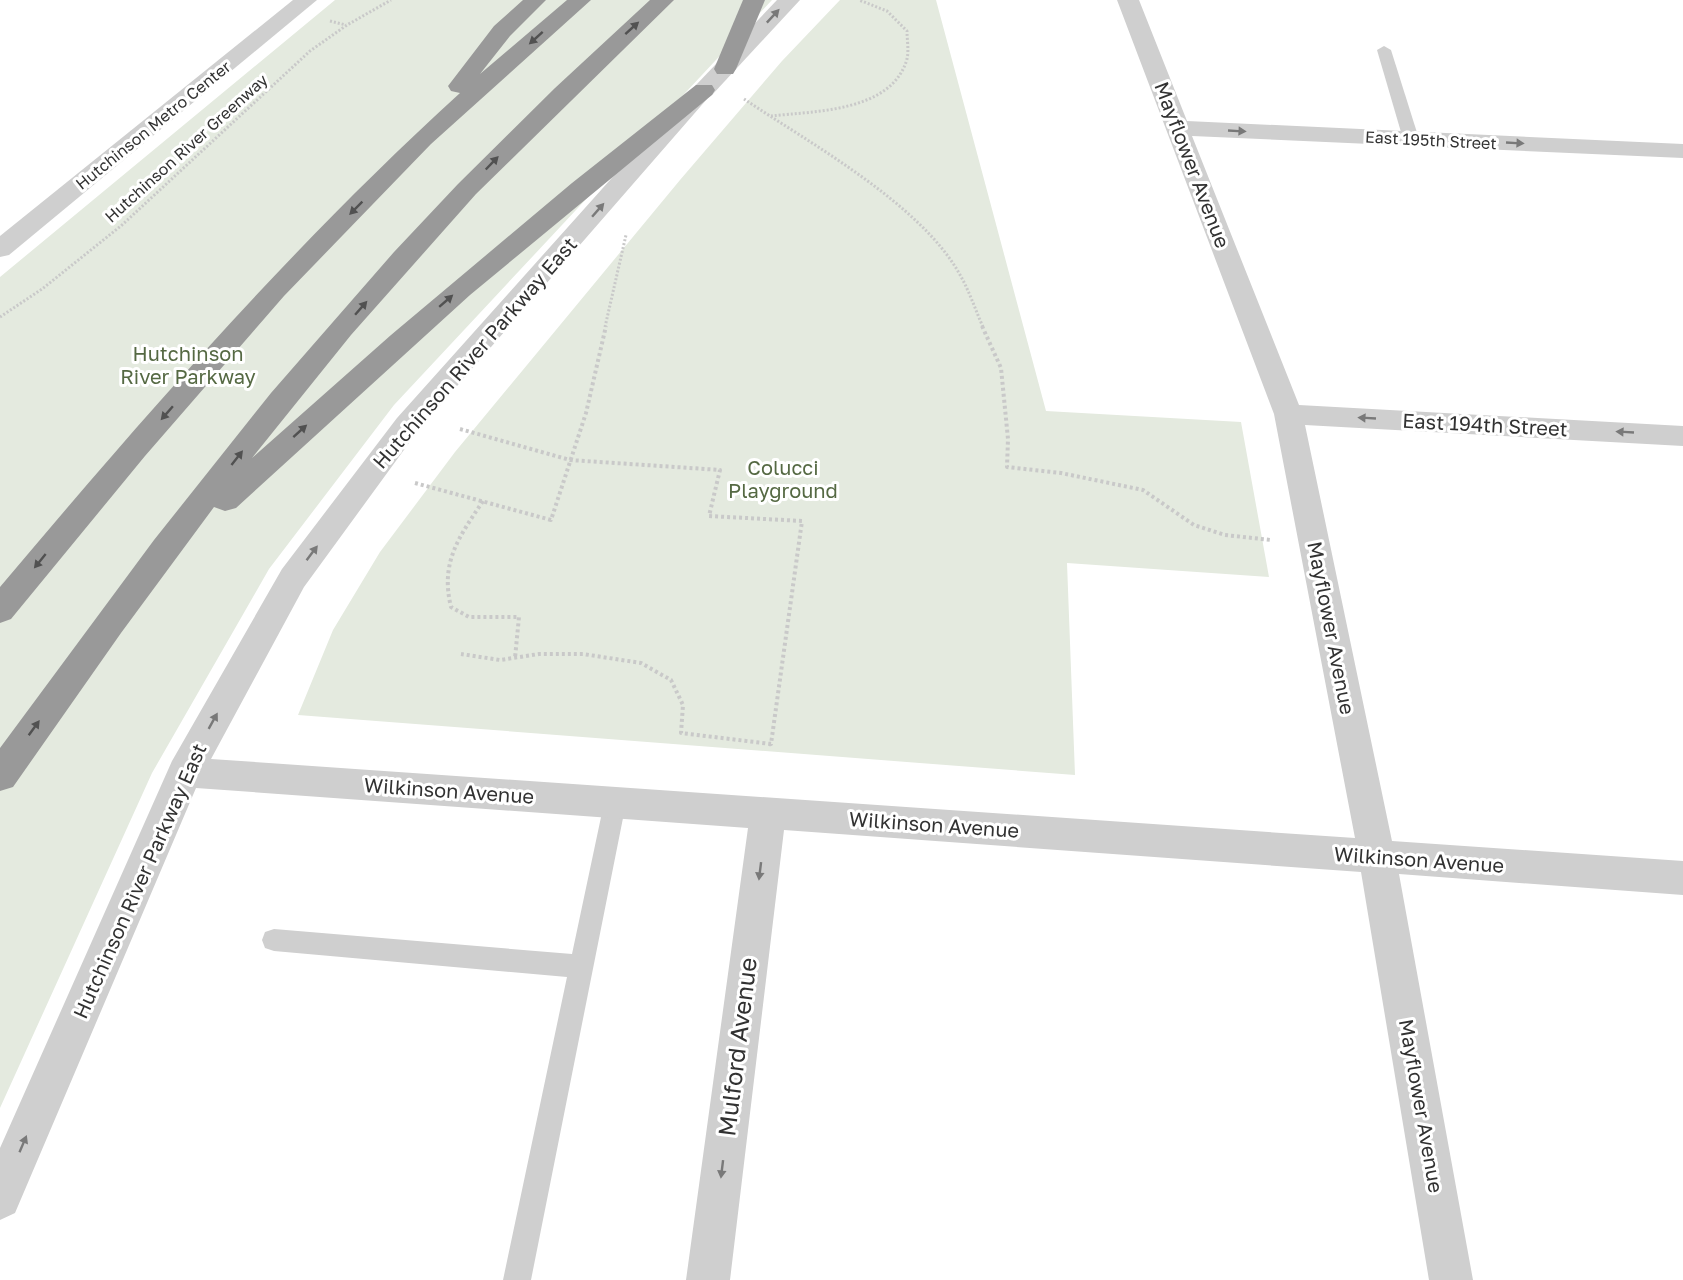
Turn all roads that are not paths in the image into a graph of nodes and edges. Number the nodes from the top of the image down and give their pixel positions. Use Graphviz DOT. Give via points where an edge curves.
graph roads {
  1 [pos="306,0"];
  2 [pos="535,0"];
  3 [pos="580,0"];
  4 [pos="663,0"];
  5 [pos="754,0"];
  6 [pos="789,0"];
  7 [pos="1128,0"];
  8 [pos="1384,50"];
  9 [pos="725,69"];
  10 [pos="704,90"];
  11 [pos="1178,128"];
  12 [pos="1411,139"];
  13 [pos="1683,151"];
  14 [pos="397,166"];
  15 [pos="0,249"];
  16 [pos="1288,414"];
  17 [pos="1683,436"];
  18 [pos="150,571"];
  19 [pos="0,610"];
  20 [pos="184,772"];
  21 [pos="0,776"];
  22 [pos="615,803"];
  23 [pos="768,813"];
  24 [pos="1377,856"];
  25 [pos="1683,878"];
  26 [pos="274,939"];
  27 [pos="582,967"];
  28 [pos="0,1198"];
  29 [pos="517,1280"];
  30 [pos="708,1280"];
  31 [pos="1451,1280"];
  1 -- 15 [label="street, Hutchinson Metro Center"];
  2 -- 14 [label="highway" via="502,31"];
  3 -- 14 [label="highway, one-way"];
  18 -- 4 [label="highway, one-way" via="320,354 396,268 530,124"];
  5 -- 9 [label="highway"];
  9 -- 6 [label="street, Hutchinson River Parkway East, one-way"];
  7 -- 11 [label="street, Mayflower Avenue"];
  8 -- 12 [label="lane"];
  9 -- 10 [label="street, Hutchinson River Parkway East"];
  18 -- 10 [label="highway, one-way" via="483,268 597,172"];
  20 -- 10 [label="street, Hutchinson River Parkway East, one-way" via="293,578 407,425"];
  11 -- 12 [label="street, East 195th Street, one-way"];
  11 -- 16 [label="street, Mayflower Avenue"];
  12 -- 13 [label="street, East 195th Street, one-way"];
  14 -- 19 [label="highway, one-way" via="240,330"];
  17 -- 16 [label="street, East 194th Street, one-way"];
  16 -- 24 [label="street, Mayflower Avenue"];
  21 -- 18 [label="highway, one-way"];
  20 -- 22 [label="street, Wilkinson Avenue"];
  28 -- 20 [label="street, Hutchinson River Parkway East, one-way"];
  22 -- 23 [label="street, Wilkinson Avenue"];
  22 -- 27 [label="lane"];
  23 -- 24 [label="street, Wilkinson Avenue"];
  23 -- 30 [label="street, Mulford Avenue, one-way"];
  24 -- 25 [label="street, Wilkinson Avenue"];
  24 -- 31 [label="street, Mayflower Avenue"];
  26 -- 27 [label="lane"];
  27 -- 29 [label="lane"];
}
